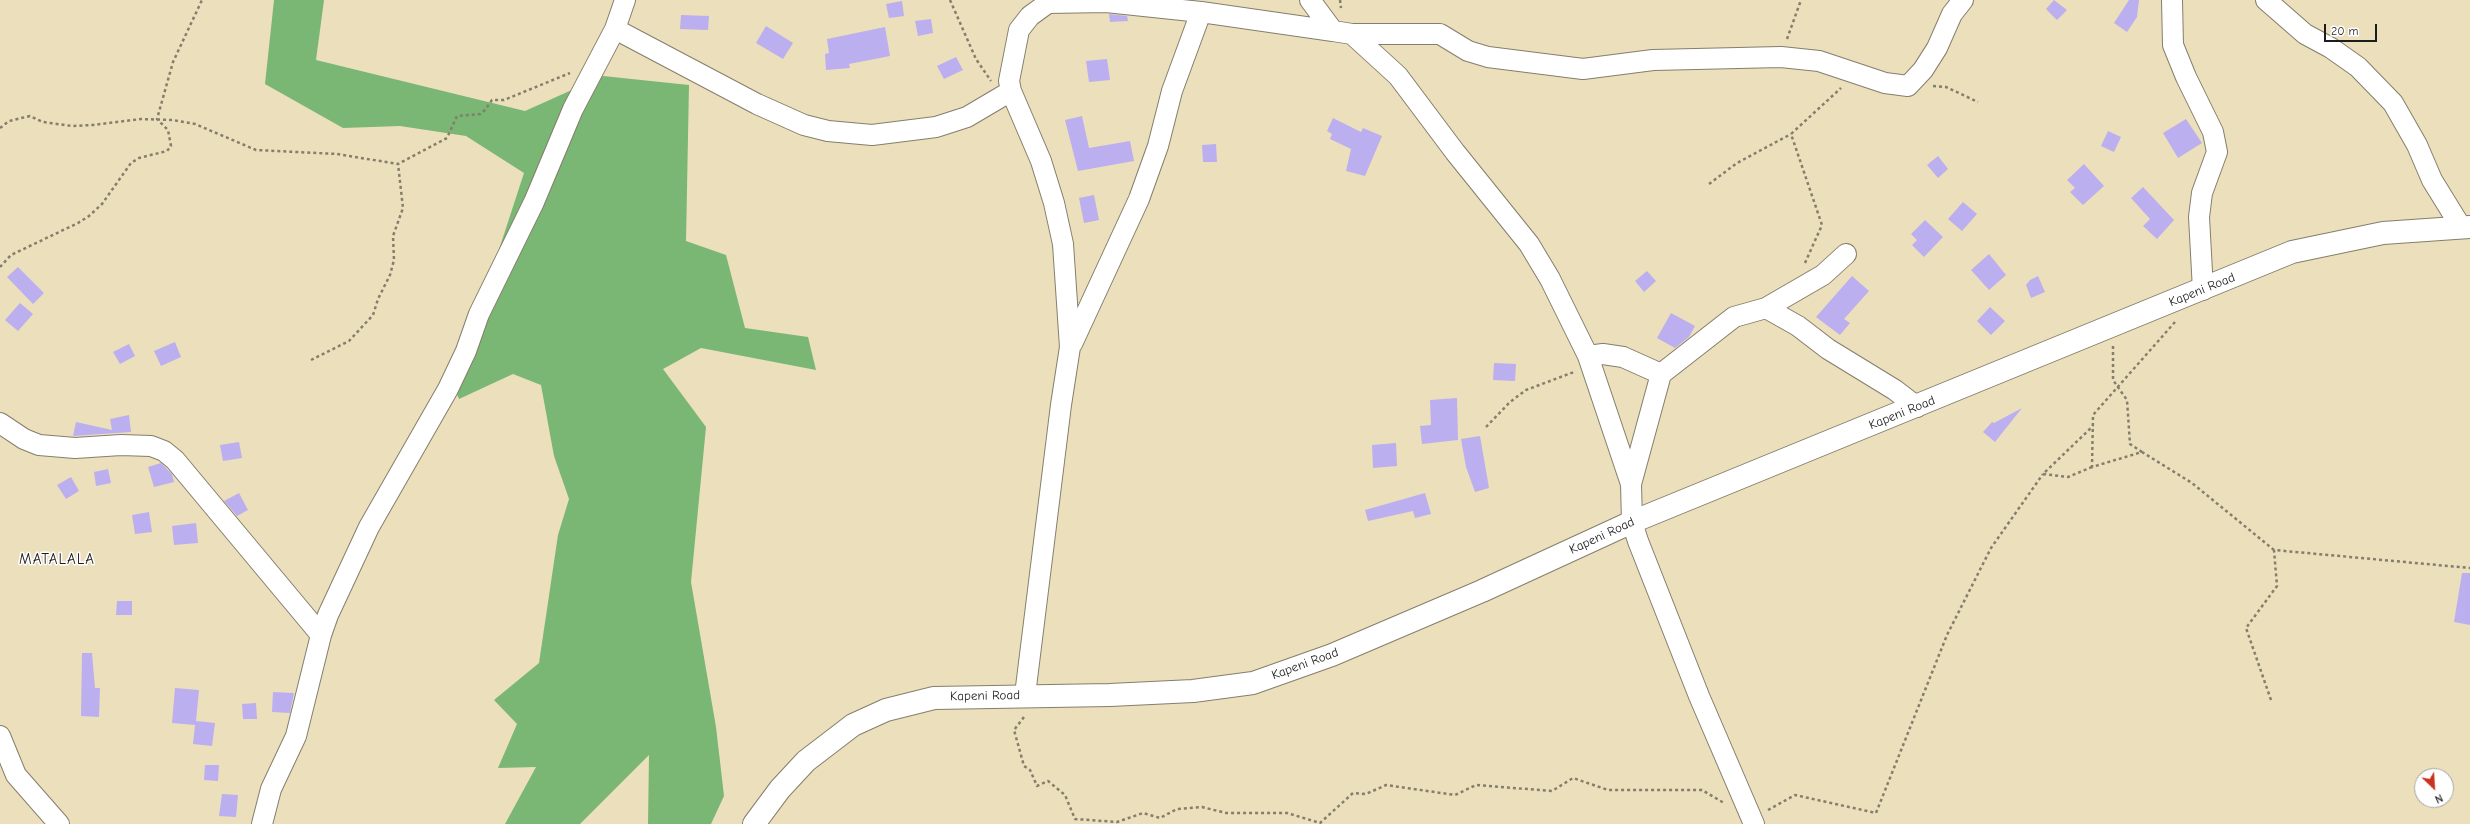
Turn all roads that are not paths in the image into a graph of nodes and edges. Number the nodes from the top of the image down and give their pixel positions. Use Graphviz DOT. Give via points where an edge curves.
graph roads {
  1 [pos="625,0"];
  2 [pos="1310,0"];
  3 [pos="1963,0"];
  4 [pos="2172,0"];
  5 [pos="2266,0"];
  6 [pos="1201,12"];
  7 [pos="615,28"];
  8 [pos="1342,32"];
  9 [pos="1010,88"];
  10 [pos="2466,227"];
  11 [pos="1846,254"];
  12 [pos="2203,290"];
  13 [pos="1766,308"];
  14 [pos="1070,347"];
  15 [pos="1590,361"];
  16 [pos="1661,374"];
  17 [pos="1917,407"];
  18 [pos="0,424"];
  19 [pos="1631,484"];
  20 [pos="1632,522"];
  21 [pos="321,635"];
  22 [pos="1026,695"];
  23 [pos="0,736"];
  24 [pos="1753,821"];
  25 [pos="58,824"];
  26 [pos="262,824"];
  27 [pos="754,824"];
  1 -- 7 [label="street"];
  2 -- 8 [label="street"];
  3 -- 8 [label="street" via="1952,14 1937,48 1923,70 1908,86 1885,83 1819,61 1781,56 1653,60 1584,69 1488,57 1468,51 1440,34"];
  4 -- 12 [label="street" via="2173,45 2214,132 2217,152 2202,193 2199,217"];
  5 -- 10 [label="street" via="2305,34 2358,67 2394,103 2417,145 2432,180"];
  6 -- 8 [label="street"];
  6 -- 9 [label="street" via="1106,2 1048,3 1030,16 1019,30"];
  6 -- 14 [label="street" via="1172,92 1158,146 1139,199"];
  7 -- 9 [label="street" via="725,89 804,125 828,131 872,135 936,127 967,117"];
  7 -- 21 [label="street" via="572,109 534,202 479,314 466,351 448,389 369,527"];
  8 -- 15 [label="street" via="1398,76 1529,244 1550,279"];
  9 -- 14 [label="street" via="1041,161 1054,203 1063,244"];
  10 -- 12 [label="main road, Kapeni Road" via="2383,233 2292,252"];
  11 -- 13 [label="street" via="1823,275"];
  12 -- 17 [label="main road, Kapeni Road"];
  13 -- 16 [label="street" via="1734,317"];
  13 -- 17 [label="street" via="1798,326 1828,349 1895,390"];
  14 -- 22 [label="street"];
  15 -- 16 [label="street" via="1603,354 1623,357"];
  15 -- 19 [label="street"];
  16 -- 19 [label="street"];
  17 -- 20 [label="main road, Kapeni Road"];
  18 -- 21 [label="street" via="39,445 76,448 151,446 164,451 175,460"];
  19 -- 20 [label="street"];
  20 -- 22 [label="main road, Kapeni Road" via="1518,575 1332,655 1253,683 1193,691 1110,696"];
  20 -- 24 [label="street" via="1699,696"];
  21 -- 26 [label="street" via="296,736 271,789"];
  22 -- 27 [label="main road, Kapeni Road" via="934,698 877,713 836,737 806,761 780,788"];
  23 -- 25 [label="street" via="16,775"];
}
